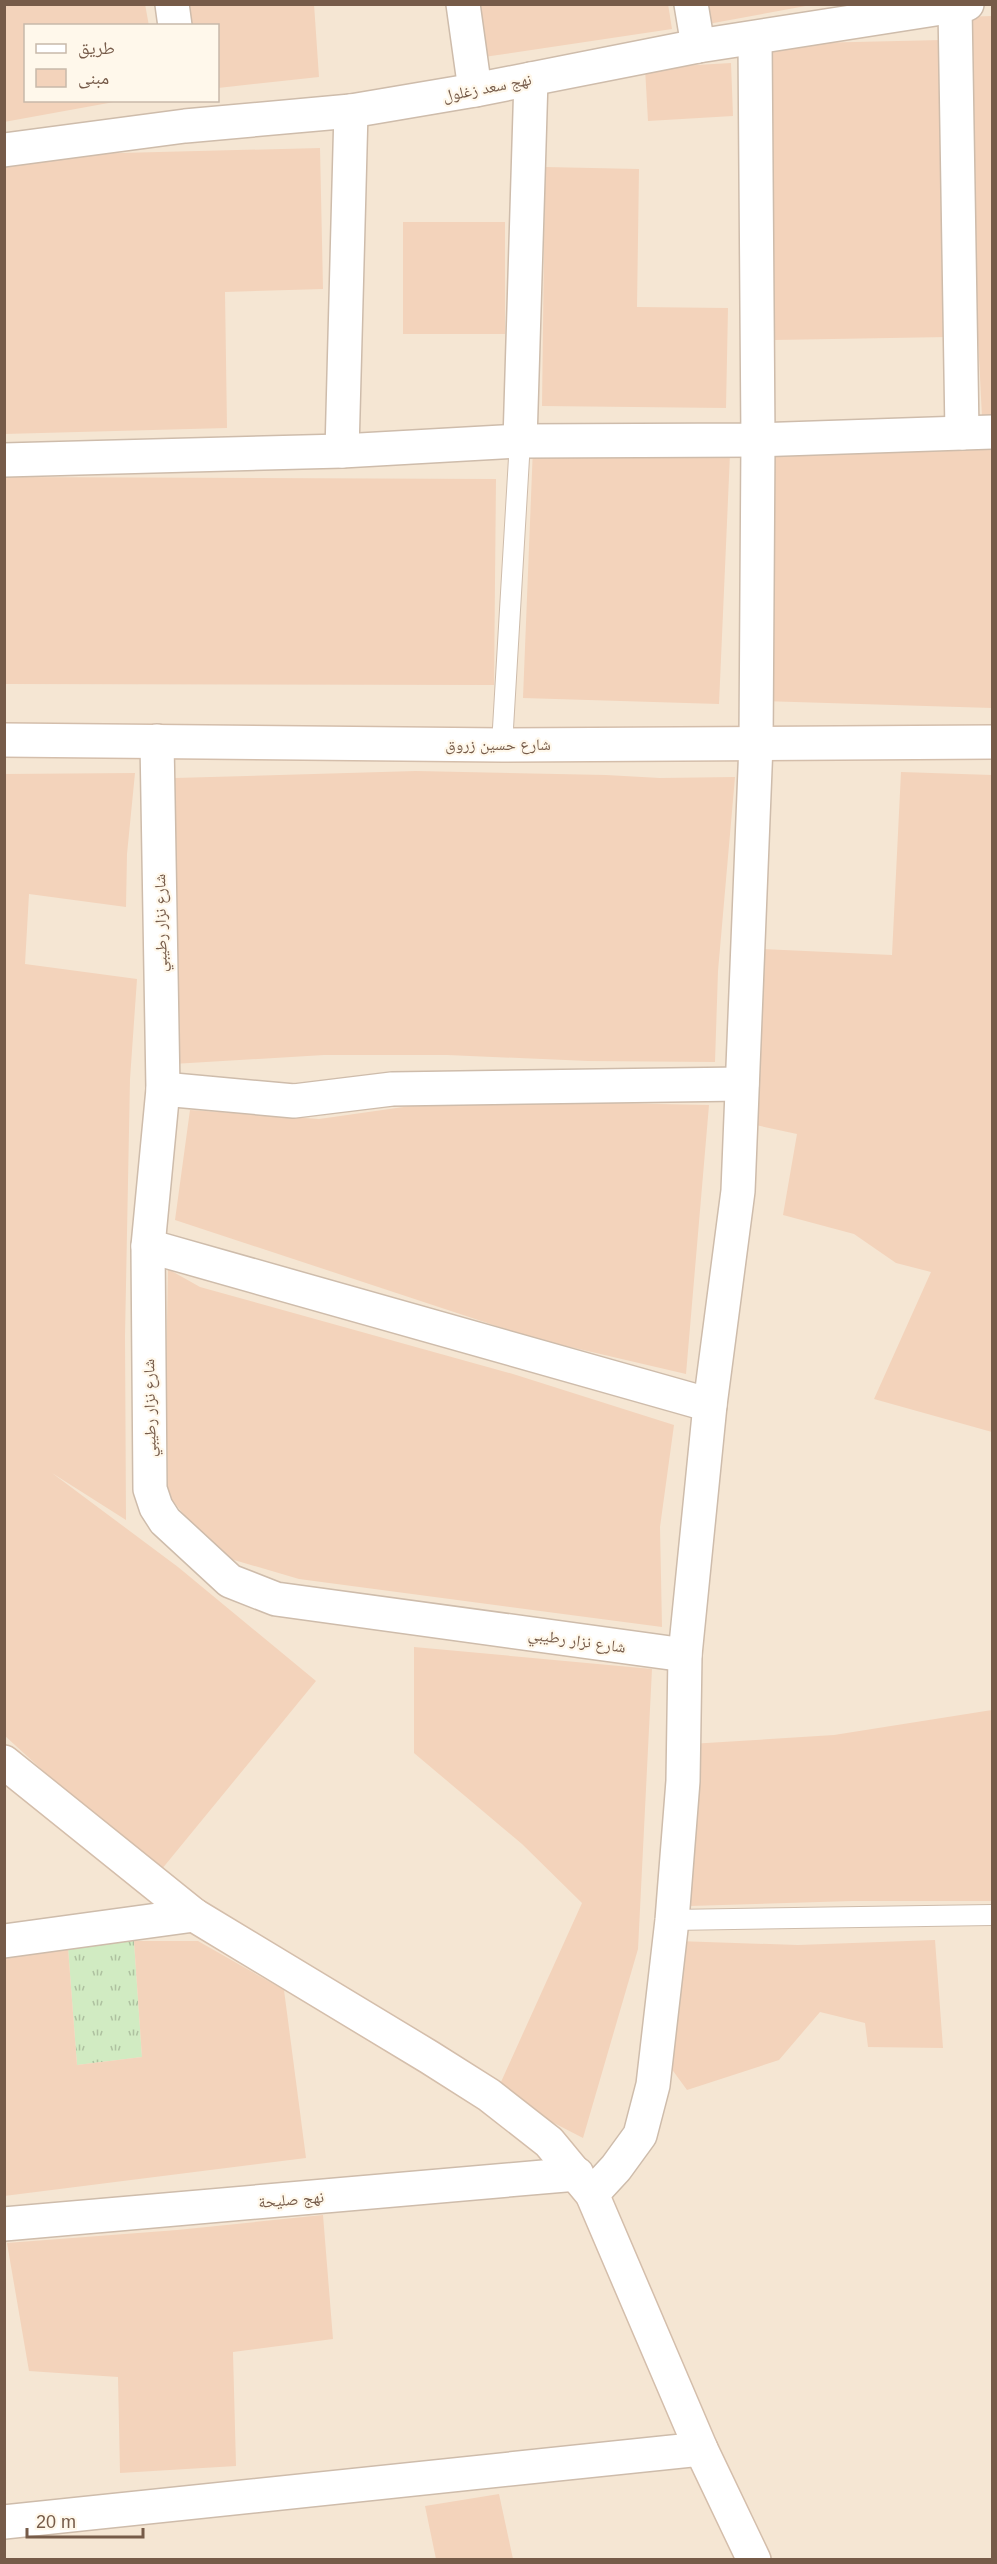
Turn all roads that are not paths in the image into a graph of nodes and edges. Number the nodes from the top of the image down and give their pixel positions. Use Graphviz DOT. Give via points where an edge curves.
graph roads {
  1 [pos="172,4"];
  2 [pos="464,4"];
  3 [pos="691,4"];
  4 [pos="961,6"];
  5 [pos="175,24"];
  6 [pos="755,39"];
  7 [pos="698,46"];
  8 [pos="531,79"];
  9 [pos="475,90"];
  10 [pos="351,111"];
  11 [pos="184,113"];
  12 [pos="4,150"];
  13 [pos="977,432"];
  14 [pos="758,440"];
  15 [pos="520,441"];
  16 [pos="342,451"];
  17 [pos="4,460"];
  18 [pos="4,740"];
  19 [pos="158,741"];
  20 [pos="993,742"];
  21 [pos="756,744"];
  22 [pos="502,745"];
  23 [pos="742,1084"];
  24 [pos="163,1089"];
  25 [pos="148,1246"];
  26 [pos="710,1405"];
  27 [pos="685,1655"];
  28 [pos="4,1762"];
  29 [pos="194,1915"];
  30 [pos="993,1915"];
  31 [pos="672,1920"];
  32 [pos="4,1941"];
  33 [pos="584,2184"];
  34 [pos="4,2224"];
  35 [pos="702,2449"];
  36 [pos="4,2522"];
  37 [pos="754,2559"];
  1 -- 5 [label="street"];
  2 -- 9 [label="street"];
  3 -- 7 [label="street"];
  4 -- 6 [label="street, نهج سعد زغلول"];
  4 -- 13 [label="street"];
  6 -- 7 [label="street, نهج سعد زغلول"];
  6 -- 14 [label="street"];
  7 -- 8 [label="street, نهج سعد زغلول"];
  8 -- 9 [label="street, نهج سعد زغلول"];
  8 -- 15 [label="street"];
  9 -- 10 [label="street, نهج سعد زغلول"];
  10 -- 11 [label="street, نهج سعد زغلول"];
  10 -- 16 [label="street"];
  11 -- 12 [label="street, نهج سعد زغلول"];
  13 -- 14 [label="street"];
  14 -- 15 [label="street"];
  14 -- 21 [label="street"];
  15 -- 16 [label="street"];
  15 -- 22 [label="lane"];
  16 -- 17 [label="street"];
  18 -- 19 [label="street, شارع حسين زروق"];
  19 -- 22 [label="street, شارع حسين زروق"];
  19 -- 24 [label="street, شارع نزار رطيبي"];
  20 -- 21 [label="street, شارع حسين زروق"];
  21 -- 22 [label="street, شارع حسين زروق"];
  21 -- 23 [label="street"];
  23 -- 24 [label="street" via="392,1089 294,1101"];
  23 -- 26 [label="street" via="738,1191"];
  24 -- 25 [label="street, شارع نزار رطيبي"];
  25 -- 26 [label="street"];
  25 -- 27 [label="street, شارع نزار رطيبي" via="150,1489 165,1521 230,1581 276,1599"];
  26 -- 27 [label="street"];
  27 -- 31 [label="street" via="683,1781"];
  28 -- 29 [label="street"];
  29 -- 32 [label="street"];
  29 -- 33 [label="street" via="489,2095 549,2142"];
  30 -- 31 [label="lane"];
  31 -- 33 [label="street" via="653,2085 640,2134 616,2168"];
  33 -- 34 [label="street, نهج صليحة"];
  33 -- 35 [label="street"];
  35 -- 36 [label="street"];
  35 -- 37 [label="street"];
}
